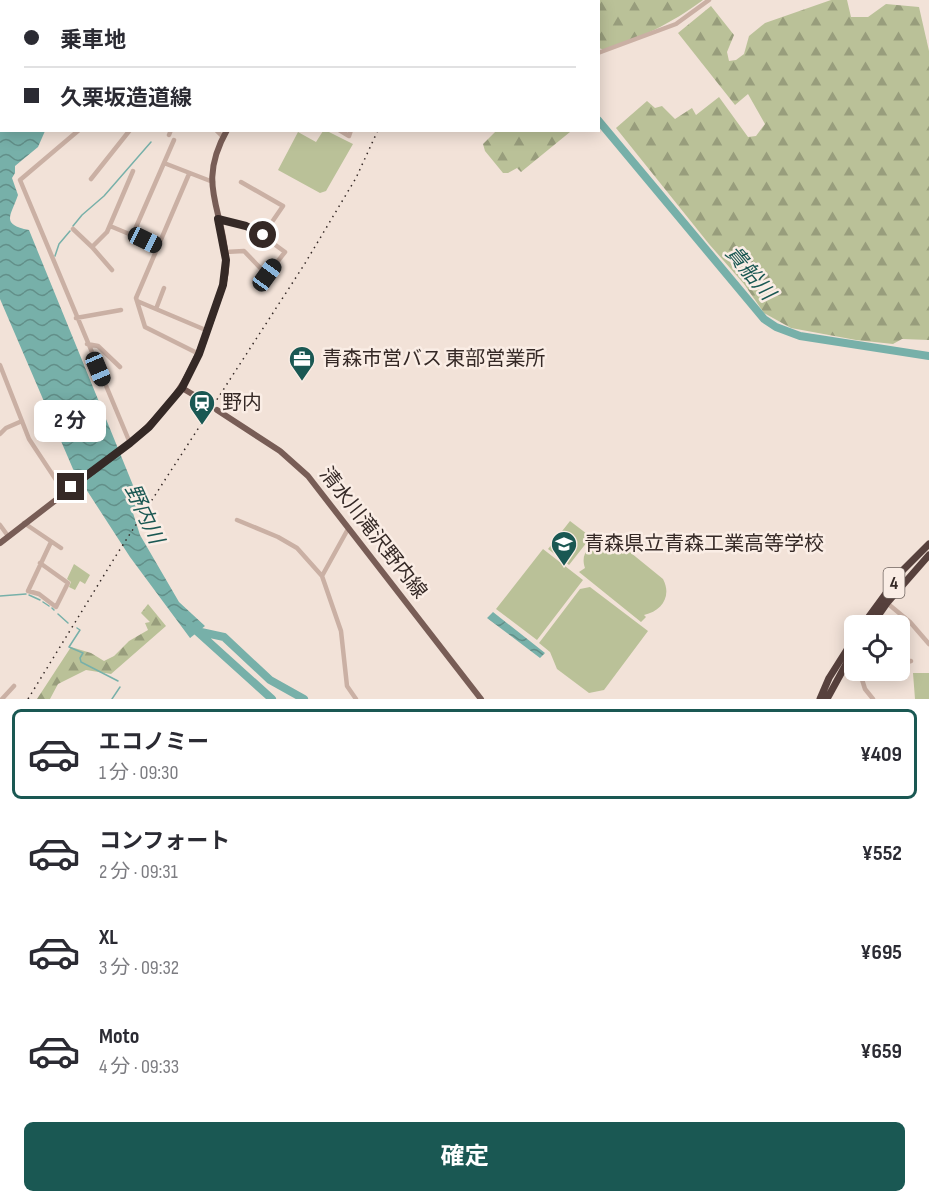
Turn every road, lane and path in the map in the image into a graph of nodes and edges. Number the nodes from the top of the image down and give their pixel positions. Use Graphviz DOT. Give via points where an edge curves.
graph roads {
  1 [pos="709,0"];
  2 [pos="600,52"];
  3 [pos="77,132"];
  4 [pos="128,132"];
  5 [pos="225,134"];
  6 [pos="174,140"];
  7 [pos="164,163"];
  8 [pos="133,171"];
  9 [pos="189,174"];
  10 [pos="91,179"];
  11 [pos="213,182"];
  12 [pos="241,182"];
  13 [pos="218,219"];
  14 [pos="110,226"];
  15 [pos="73,229"];
  16 [pos="133,234"];
  17 [pos="263,235"];
  18 [pos="158,246"];
  19 [pos="92,247"];
  20 [pos="225,252"];
  21 [pos="111,270"];
  22 [pos="164,288"];
  23 [pos="137,301"];
  24 [pos="156,309"];
  25 [pos="121,310"];
  26 [pos="76,318"];
  27 [pos="208,331"];
  28 [pos="87,344"];
  29 [pos="199,354"];
  30 [pos="120,367"];
  31 [pos="1,369"];
  32 [pos="182,388"];
  33 [pos="209,405"];
  34 [pos="217,410"];
  35 [pos="22,421"];
  36 [pos="0,434"];
  37 [pos="128,445"];
  38 [pos="64,492"];
  39 [pos="237,520"];
  40 [pos="24,523"];
  41 [pos="0,525"];
  42 [pos="348,529"];
  43 [pos="8,536"];
  44 [pos="51,542"];
  45 [pos="0,543"];
  46 [pos="929,544"];
  47 [pos="61,548"];
  48 [pos="929,555"];
  49 [pos="40,563"];
  50 [pos="322,576"];
  51 [pos="887,603"];
  52 [pos="870,615"];
  53 [pos="879,615"];
  54 [pos="929,644"];
  55 [pos="844,654"];
  56 [pos="844,667"];
  57 [pos="862,681"];
  58 [pos="14,686"];
  59 [pos="2,699"];
  60 [pos="356,699"];
  61 [pos="481,699"];
  62 [pos="820,699"];
  63 [pos="827,699"];
  64 [pos="873,699"];
  1 -- 2 [label="street" via="676,24"];
  3 -- 26 [label="street" via="20,180"];
  4 -- 10 [label="street"];
  5 -- 11 [label="main road" via="213,162"];
  6 -- 7 [label="street"];
  7 -- 9 [label="street"];
  7 -- 16 [label="street"];
  8 -- 14 [label="street"];
  9 -- 11 [label="street"];
  9 -- 18 [label="street"];
  11 -- 13 [label="main road"];
  12 -- 17 [label="street" via="283,206"];
  13 -- 17 [label="street"];
  13 -- 20 [label="main road"];
  14 -- 16 [label="street"];
  14 -- 19 [label="street"];
  15 -- 19 [label="street"];
  16 -- 18 [label="street"];
  17 -- 20 [label="street" via="285,252 267,275 244,251"];
  18 -- 23 [label="street"];
  19 -- 21 [label="street"];
  20 -- 27 [label="main road" via="223,285"];
  22 -- 24 [label="street"];
  23 -- 24 [label="street"];
  23 -- 29 [label="street" via="145,327"];
  24 -- 27 [label="street"];
  25 -- 26 [label="street"];
  26 -- 28 [label="street"];
  27 -- 29 [label="main road"];
  28 -- 30 [label="street" via="98,346"];
  28 -- 37 [label="street"];
  29 -- 32 [label="main road"];
  31 -- 35 [label="street"];
  32 -- 33 [label="main road"];
  32 -- 37 [label="main road"];
  34 -- 42 [label="main road, 清水川滝沢野内線" via="293,461"];
  35 -- 36 [label="street"];
  35 -- 38 [label="street" via="36,452"];
  37 -- 38 [label="main road"];
  38 -- 40 [label="main road"];
  39 -- 50 [label="street" via="297,548"];
  40 -- 43 [label="main road"];
  40 -- 44 [label="street"];
  41 -- 43 [label="street"];
  42 -- 50 [label="street"];
  42 -- 61 [label="main road, 清水川滝沢野内線"];
  43 -- 45 [label="main road"];
  44 -- 47 [label="street"];
  44 -- 49 [label="street"];
  46 -- 52 [label="highway, 4" via="903,570"];
  48 -- 51 [label="highway, 4"];
  49 -- 49 [label="street" via="28,591 56,607 68,583"];
  50 -- 60 [label="street" via="340,631 347,686"];
  51 -- 53 [label="highway, 4"];
  51 -- 54 [label="street"];
  55 -- 62 [label="highway"];
  56 -- 63 [label="highway"];
  57 -- 64 [label="street"];
  58 -- 59 [label="street"];
}
